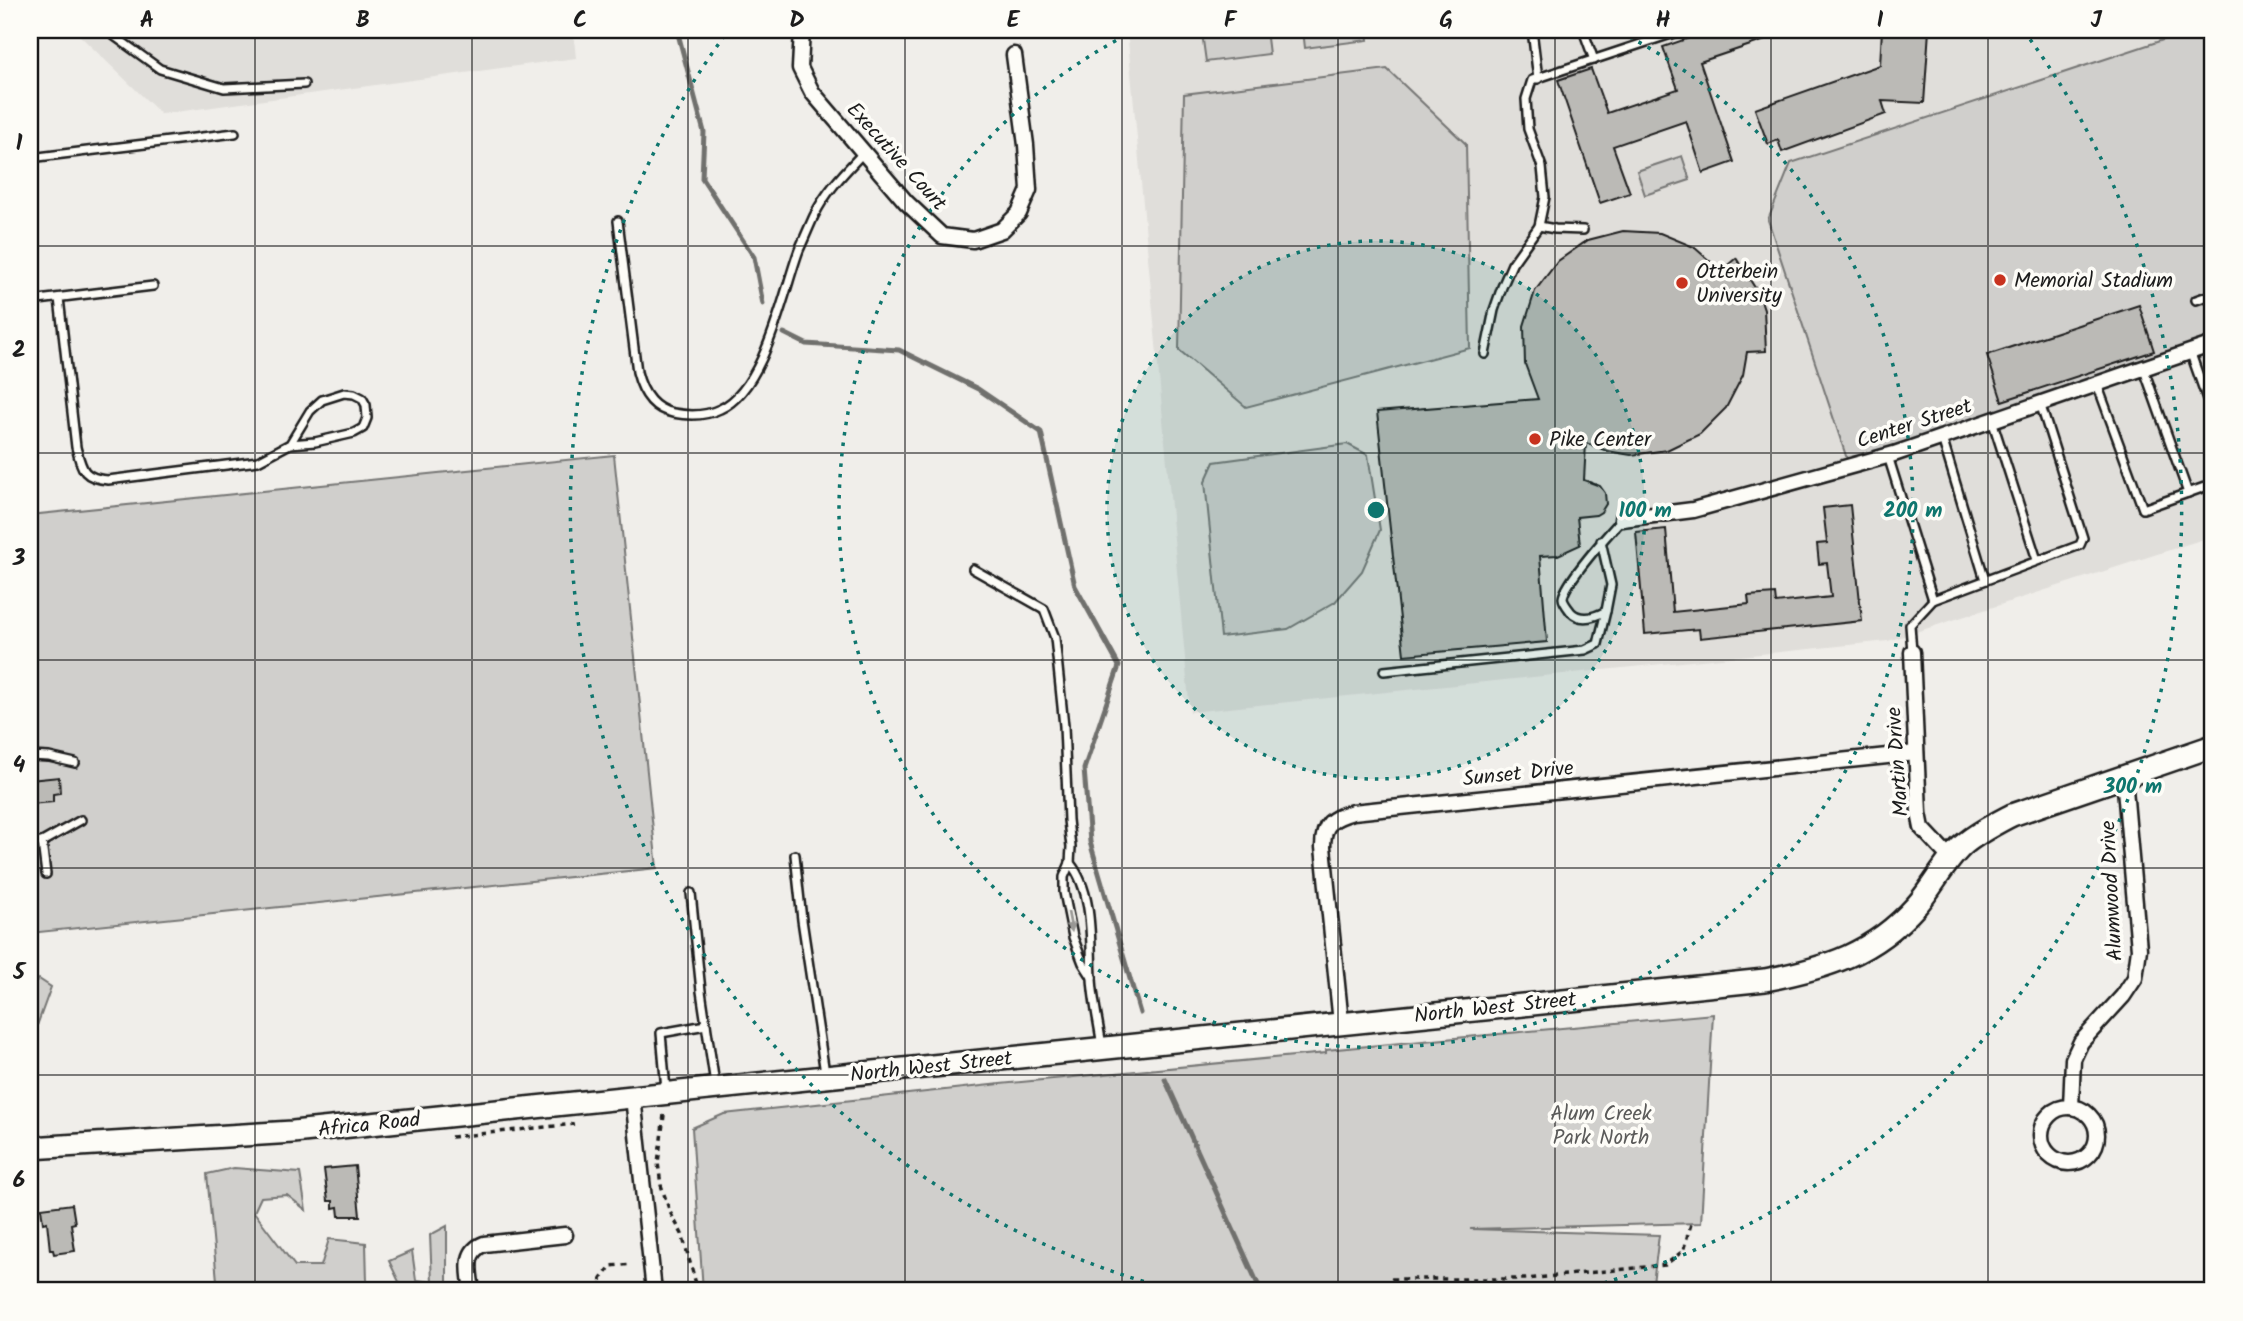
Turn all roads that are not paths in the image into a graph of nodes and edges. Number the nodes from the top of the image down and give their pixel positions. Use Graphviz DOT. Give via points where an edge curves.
graph roads {
  1 [pos="106,30"];
  2 [pos="802,30"];
  3 [pos="1532,30"];
  4 [pos="1583,30"];
  5 [pos="1683,30"];
  6 [pos="1659,34"];
  7 [pos="1014,55"];
  8 [pos="1594,60"];
  9 [pos="1538,79"];
  10 [pos="304,84"];
  11 [pos="235,133"];
  12 [pos="864,152"];
  13 [pos="30,158"];
  14 [pos="618,220"];
  15 [pos="1539,226"];
  16 [pos="1583,230"];
  17 [pos="153,286"];
  18 [pos="2213,294"];
  19 [pos="59,298"];
  20 [pos="2196,300"];
  21 [pos="30,301"];
  22 [pos="2213,344"];
  23 [pos="2190,351"];
  24 [pos="1485,354"];
  25 [pos="2143,367"];
  26 [pos="2097,383"];
  27 [pos="2040,403"];
  28 [pos="2213,415"];
  29 [pos="1992,420"];
  30 [pos="1942,437"];
  31 [pos="290,444"];
  32 [pos="1888,456"];
  33 [pos="2213,484"];
  34 [pos="2188,493"];
  35 [pos="1622,519"];
  36 [pos="1601,541"];
  37 [pos="2037,559"];
  38 [pos="973,569"];
  39 [pos="1985,579"];
  40 [pos="1933,600"];
  41 [pos="1606,611"];
  42 [pos="1912,652"];
  43 [pos="1384,671"];
  44 [pos="2213,746"];
  45 [pos="1916,753"];
  46 [pos="30,756"];
  47 [pos="75,763"];
  48 [pos="2124,776"];
  49 [pos="81,820"];
  50 [pos="42,842"];
  51 [pos="30,843"];
  52 [pos="795,855"];
  53 [pos="1951,859"];
  54 [pos="1070,863"];
  55 [pos="46,874"];
  56 [pos="691,893"];
  57 [pos="1092,977"];
  58 [pos="1341,1023"];
  59 [pos="706,1025"];
  60 [pos="1102,1048"];
  61 [pos="826,1077"];
  62 [pos="712,1089"];
  63 [pos="633,1097"];
  64 [pos="665,1104"];
  65 [pos="2071,1107"];
  66 [pos="30,1148"];
  67 [pos="565,1235"];
  68 [pos="472,1291"];
  69 [pos="653,1291"];
  1 -- 10 [label="lane" via="160,69 224,88"];
  2 -- 12 [label="street, Executive Court" via="800,68 812,92"];
  3 -- 9 [label="lane"];
  4 -- 8 [label="lane"];
  5 -- 6 [label="lane"];
  6 -- 8 [label="lane"];
  7 -- 12 [label="street, Executive Court" via="1028,190 1019,213 1002,230 973,240 942,236"];
  8 -- 9 [label="lane"];
  9 -- 15 [label="lane" via="1532,80 1526,99 1528,129 1542,167 1545,197"];
  11 -- 13 [label="lane"];
  12 -- 14 [label="lane" via="816,213 752,378 723,409 703,415 665,411 641,390"];
  15 -- 16 [label="lane"];
  15 -- 24 [label="lane" via="1502,287"];
  17 -- 19 [label="lane"];
  18 -- 20 [label="lane"];
  19 -- 21 [label="lane"];
  19 -- 31 [label="lane" via="76,447 82,469 92,479 258,461"];
  22 -- 23 [label="street, Center Street"];
  23 -- 25 [label="street, Center Street"];
  23 -- 28 [label="lane"];
  25 -- 26 [label="street, Center Street"];
  25 -- 34 [label="lane"];
  26 -- 27 [label="street, Center Street"];
  26 -- 34 [label="lane" via="2143,509"];
  27 -- 29 [label="street, Center Street"];
  27 -- 37 [label="lane" via="2083,538 2080,545"];
  29 -- 30 [label="street, Center Street"];
  29 -- 37 [label="lane"];
  30 -- 32 [label="street, Center Street"];
  30 -- 39 [label="lane"];
  31 -- 31 [label="lane" via="322,400 344,393 362,398 367,418 363,428"];
  32 -- 35 [label="street, Center Street" via="1693,510"];
  32 -- 40 [label="lane"];
  33 -- 34 [label="lane"];
  35 -- 36 [label="lane"];
  36 -- 41 [label="lane" via="1611,585"];
  36 -- 41 [label="lane" via="1563,597 1574,615 1586,618"];
  37 -- 39 [label="lane"];
  38 -- 54 [label="lane" via="1036,603 1044,609 1052,628 1064,726"];
  39 -- 40 [label="lane"];
  40 -- 42 [label="lane" via="1910,625"];
  41 -- 43 [label="lane" via="1598,644 1585,650"];
  42 -- 45 [label="street, Martin Drive"];
  44 -- 48 [label="street, North West Street"];
  45 -- 53 [label="street, Martin Drive" via="1922,828"];
  45 -- 58 [label="street, Sunset Drive" via="1336,816 1325,830 1323,847"];
  46 -- 47 [label="lane"];
  48 -- 53 [label="street, North West Street" via="2012,815 1972,838"];
  48 -- 65 [label="street, Alumwood Drive" via="2138,949 2135,978 2081,1042 2073,1059"];
  49 -- 50 [label="lane"];
  50 -- 51 [label="lane"];
  50 -- 55 [label="lane"];
  52 -- 61 [label="lane"];
  53 -- 58 [label="street, North West Street" via="1917,905 1881,938 1846,959 1798,974"];
  54 -- 57 [label="lane" via="1079,874 1086,900"];
  54 -- 57 [label="lane, one-way" via="1064,877 1068,916 1077,949"];
  56 -- 59 [label="lane"];
  57 -- 60 [label="lane"];
  58 -- 60 [label="street, North West Street"];
  59 -- 62 [label="lane"];
  59 -- 64 [label="lane" via="661,1033"];
  60 -- 61 [label="street, North West Street"];
  61 -- 62 [label="street, North West Street"];
  62 -- 64 [label="street, Africa Road"];
  63 -- 64 [label="street, Africa Road"];
  63 -- 66 [label="street, Africa Road" via="293,1132"];
  63 -- 69 [label="street"];
  67 -- 68 [label="street" via="475,1248 469,1257"];
}
